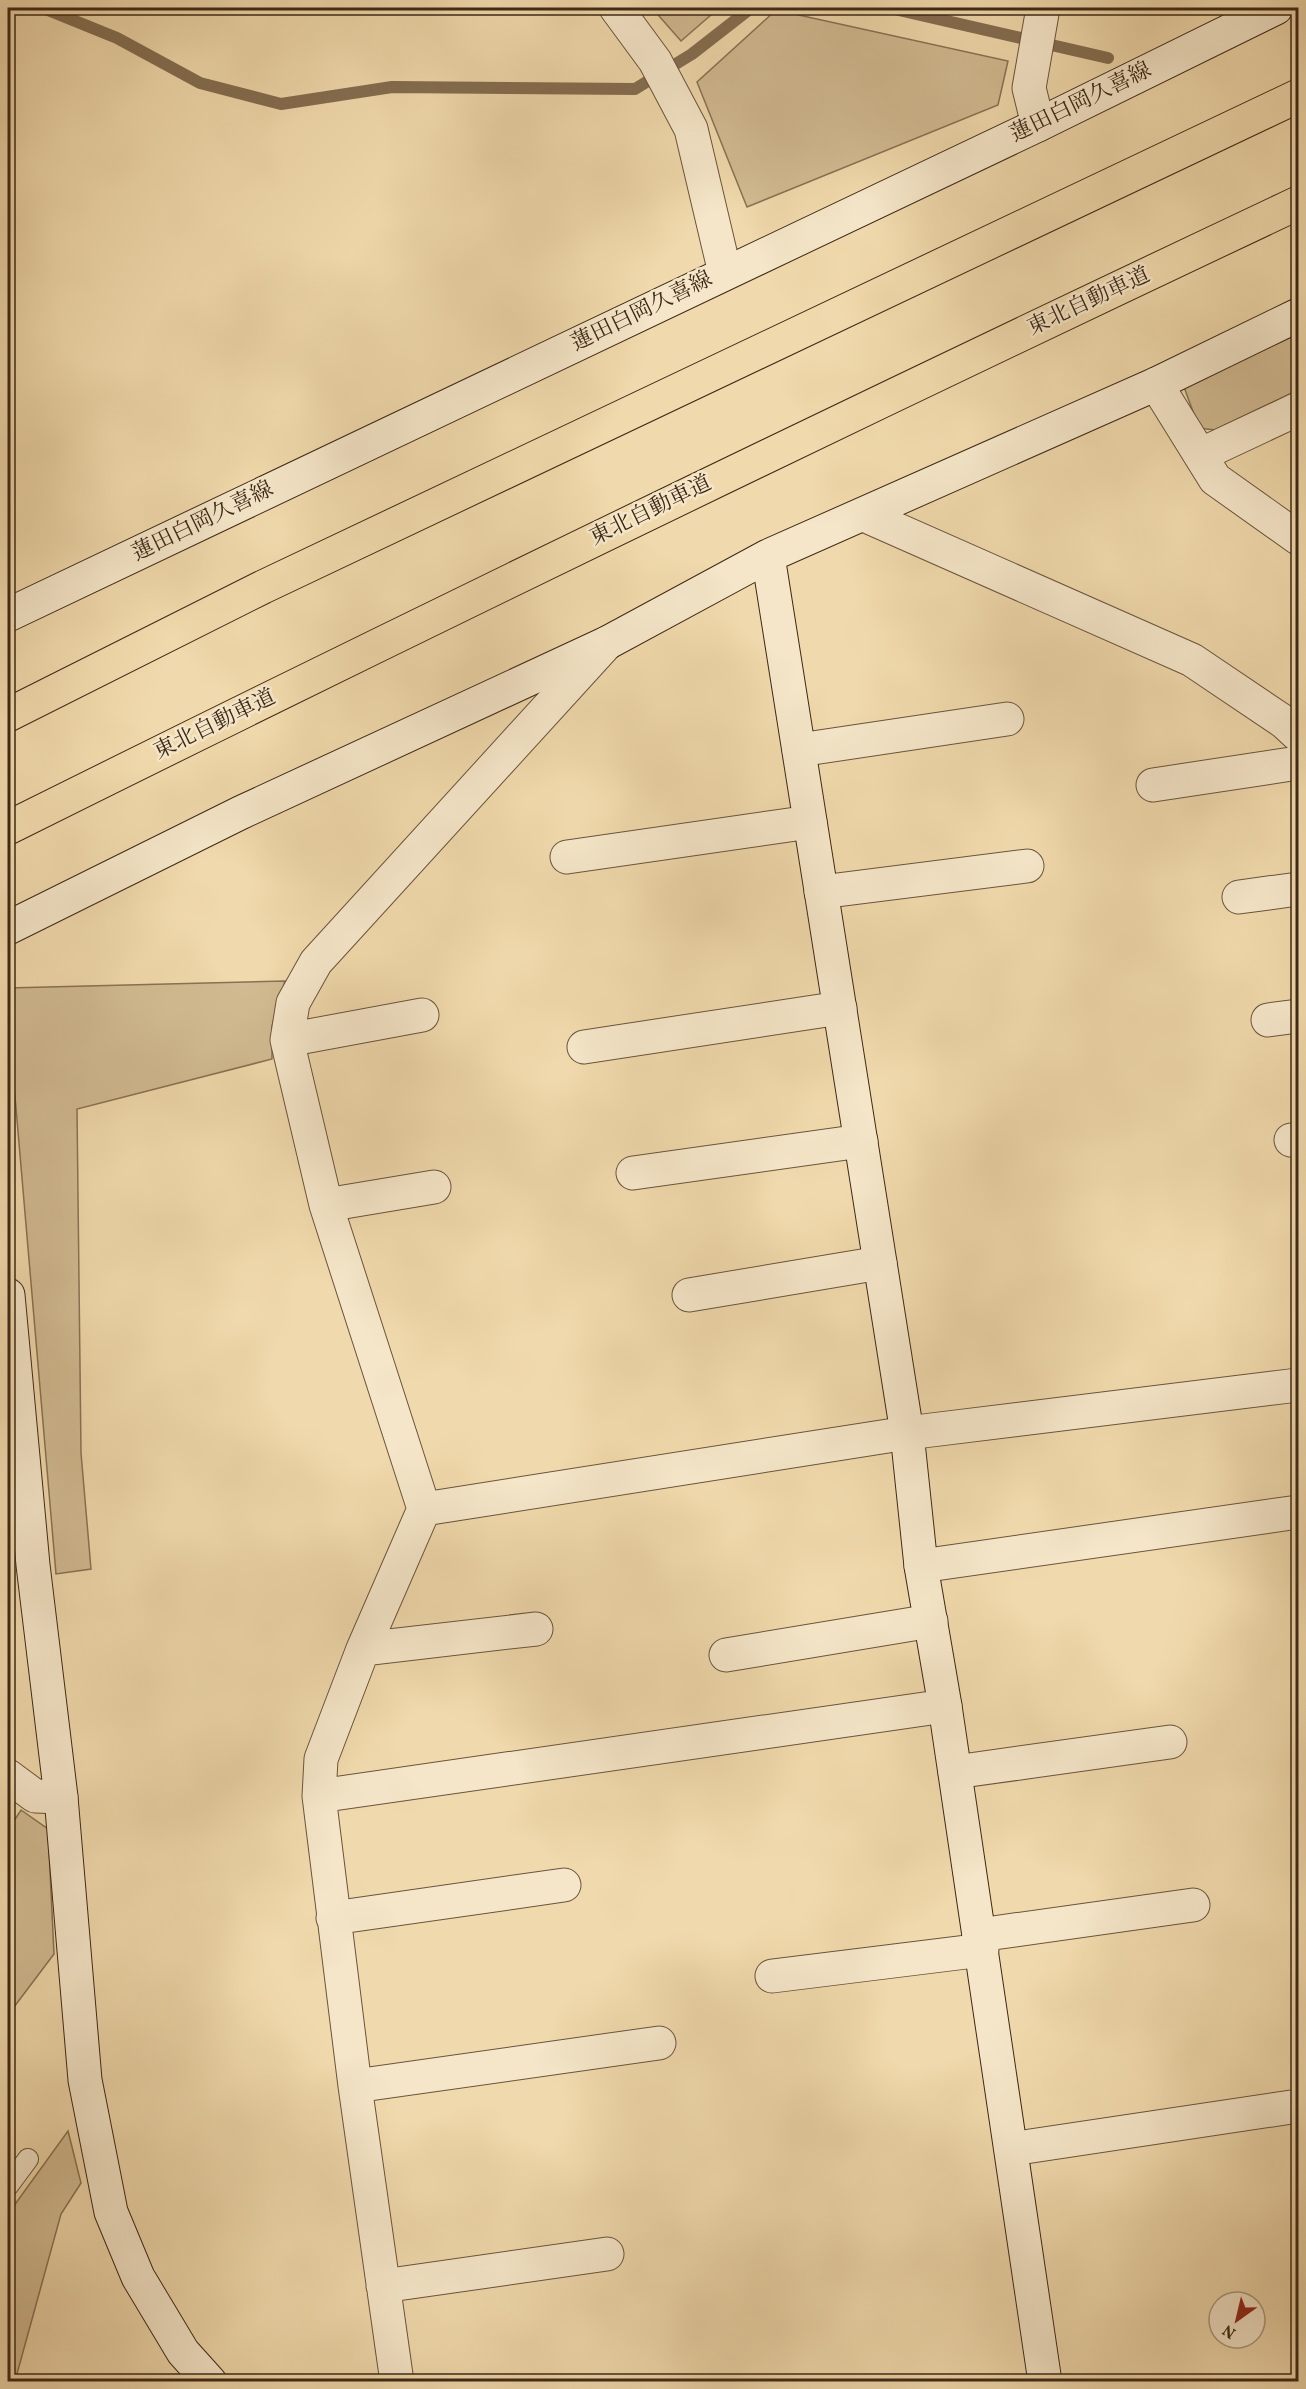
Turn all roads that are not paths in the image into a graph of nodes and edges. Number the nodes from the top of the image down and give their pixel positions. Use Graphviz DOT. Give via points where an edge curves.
graph roads {
  1 [pos="616,8"];
  2 [pos="1043,8"];
  3 [pos="1276,8"];
  4 [pos="1299,96"];
  5 [pos="1038,125"];
  6 [pos="1299,203"];
  7 [pos="724,273"];
  8 [pos="1299,315"];
  9 [pos="1156,384"];
  10 [pos="1299,409"];
  11 [pos="1200,454"];
  12 [pos="864,515"];
  13 [pos="1299,538"];
  14 [pos="768,556"];
  15 [pos="8,615"];
  16 [pos="607,643"];
  17 [pos="8,715"];
  18 [pos="1007,719"];
  19 [pos="1299,735"];
  20 [pos="799,750"];
  21 [pos="1299,763"];
  22 [pos="1153,785"];
  23 [pos="810,822"];
  24 [pos="8,828"];
  25 [pos="567,857"];
  26 [pos="1027,866"];
  27 [pos="1299,889"];
  28 [pos="821,892"];
  29 [pos="1239,897"];
  30 [pos="8,928"];
  31 [pos="840,1008"];
  32 [pos="422,1015"];
  33 [pos="287,1040"];
  34 [pos="584,1047"];
  35 [pos="861,1142"];
  36 [pos="633,1173"];
  37 [pos="434,1187"];
  38 [pos="326,1205"];
  39 [pos="880,1263"];
  40 [pos="8,1295"];
  41 [pos="689,1295"];
  42 [pos="1299,1385"];
  43 [pos="907,1433"];
  44 [pos="424,1509"];
  45 [pos="1299,1512"];
  46 [pos="921,1566"];
  47 [pos="931,1621"];
  48 [pos="536,1629"];
  49 [pos="363,1649"];
  50 [pos="726,1655"];
  51 [pos="945,1706"];
  52 [pos="1170,1742"];
  53 [pos="955,1772"];
  54 [pos="8,1776"];
  55 [pos="319,1796"];
  56 [pos="61,1797"];
  57 [pos="564,1885"];
  58 [pos="1193,1905"];
  59 [pos="333,1918"];
  60 [pos="980,1943"];
  61 [pos="772,1976"];
  62 [pos="659,2043"];
  63 [pos="355,2086"];
  64 [pos="1299,2106"];
  65 [pos="1011,2149"];
  66 [pos="28,2159"];
  67 [pos="8,2186"];
  68 [pos="607,2254"];
  69 [pos="383,2286"];
  70 [pos="210,2382"];
  71 [pos="397,2382"];
  72 [pos="1045,2382"];
  1 -- 7 [label="street" via="655,61 691,129"];
  2 -- 5 [label="street" via="1029,88"];
  3 -- 5 [label="street, 蓮田白岡久喜線"];
  4 -- 17 [label="highway" via="263,587"];
  5 -- 7 [label="street, 蓮田白岡久喜線"];
  6 -- 24 [label="highway, 東北自動車道" via="520,574"];
  7 -- 15 [label="street, 蓮田白岡久喜線"];
  8 -- 9 [label="street"];
  9 -- 11 [label="street"];
  9 -- 12 [label="street"];
  10 -- 11 [label="street"];
  11 -- 13 [label="street" via="1215,479"];
  12 -- 14 [label="street"];
  12 -- 19 [label="street" via="1192,660"];
  14 -- 16 [label="street"];
  14 -- 20 [label="street"];
  16 -- 30 [label="street" via="240,813"];
  16 -- 33 [label="street" via="316,962 293,1002"];
  18 -- 20 [label="street"];
  20 -- 23 [label="street"];
  21 -- 22 [label="street"];
  23 -- 25 [label="street"];
  23 -- 28 [label="street"];
  26 -- 28 [label="street"];
  27 -- 29 [label="street"];
  28 -- 31 [label="street"];
  31 -- 34 [label="street"];
  31 -- 35 [label="street"];
  32 -- 33 [label="street"];
  33 -- 38 [label="street"];
  35 -- 36 [label="street"];
  35 -- 39 [label="street"];
  37 -- 38 [label="street"];
  38 -- 44 [label="street"];
  39 -- 41 [label="street"];
  39 -- 43 [label="street"];
  40 -- 56 [label="street" via="33,1565"];
  42 -- 43 [label="street"];
  43 -- 44 [label="street"];
  43 -- 46 [label="street"];
  44 -- 49 [label="street"];
  45 -- 46 [label="street"];
  46 -- 47 [label="street"];
  47 -- 50 [label="street"];
  47 -- 51 [label="street"];
  48 -- 49 [label="street"];
  49 -- 55 [label="street" via="321,1759"];
  51 -- 53 [label="street"];
  51 -- 55 [label="street"];
  52 -- 53 [label="street"];
  53 -- 60 [label="street"];
  54 -- 56 [label="street" via="35,1796"];
  55 -- 59 [label="street"];
  56 -- 70 [label="street" via="85,2080 111,2212 138,2277 183,2352"];
  57 -- 59 [label="street"];
  58 -- 60 [label="street"];
  59 -- 63 [label="street"];
  60 -- 61 [label="street"];
  60 -- 65 [label="street"];
  62 -- 63 [label="street"];
  63 -- 69 [label="street"];
  64 -- 65 [label="street"];
  65 -- 72 [label="street"];
  66 -- 67 [label="lane"];
  68 -- 69 [label="street"];
  69 -- 71 [label="street"];
}
